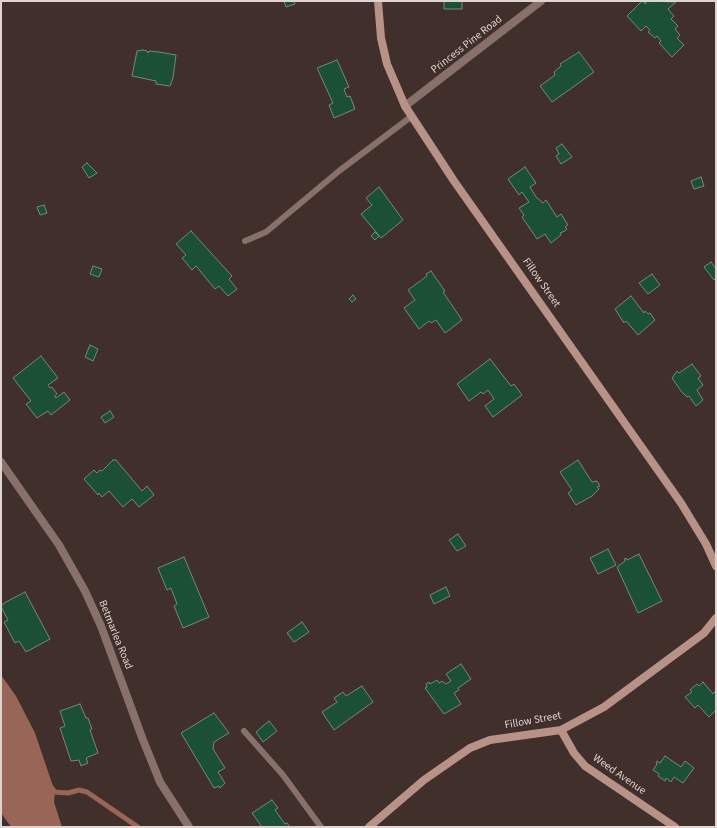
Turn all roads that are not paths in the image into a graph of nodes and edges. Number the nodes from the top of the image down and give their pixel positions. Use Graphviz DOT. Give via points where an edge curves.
graph roads {
  1 [pos="378,1"];
  2 [pos="541,1"];
  3 [pos="405,106"];
  4 [pos="412,116"];
  5 [pos="245,241"];
  6 [pos="1,462"];
  7 [pos="716,566"];
  8 [pos="716,619"];
  9 [pos="561,730"];
  10 [pos="244,731"];
  11 [pos="189,827"];
  12 [pos="321,827"];
  13 [pos="369,827"];
  14 [pos="675,827"];
  1 -- 3 [label="main road, Fillow Street" via="381,38 387,64"];
  2 -- 3 [label="street, Princess Pine Road"];
  3 -- 4 [label="main road, Fillow Street"];
  4 -- 5 [label="lane" via="339,171 266,232"];
  4 -- 7 [label="main road, Fillow Street" via="454,181 681,503"];
  6 -- 11 [label="street, Betmarlea Road" via="59,544 85,590 160,782"];
  8 -- 9 [label="main road, Fillow Street" via="704,633 629,690"];
  9 -- 13 [label="main road, Fillow Street" via="490,740 470,748 424,780"];
  9 -- 14 [label="main road, Weed Avenue" via="585,766"];
  10 -- 12 [label="lane" via="282,775"];
}
